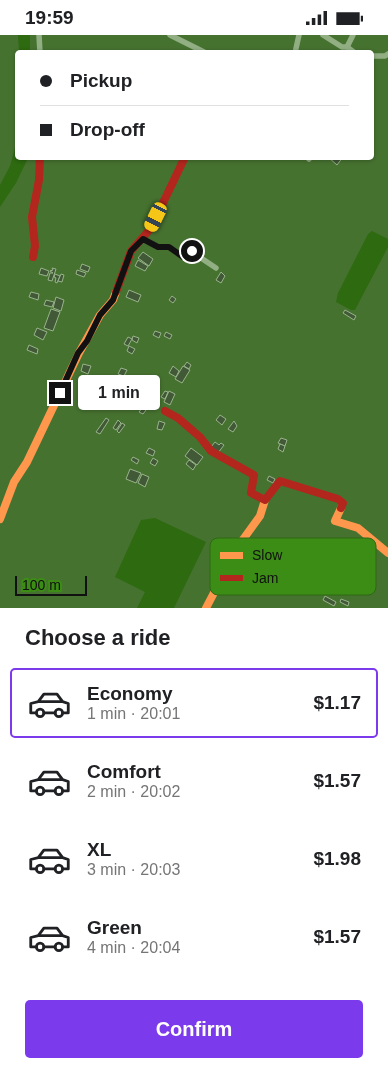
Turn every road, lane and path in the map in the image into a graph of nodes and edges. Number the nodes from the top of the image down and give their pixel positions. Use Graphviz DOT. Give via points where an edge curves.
graph roads {
  1 [pos="39,35"];
  2 [pos="170,35"];
  3 [pos="298,35"];
  4 [pos="323,35"];
  5 [pos="353,35"];
  6 [pos="347,47"];
  7 [pos="40,50"];
  8 [pos="200,50"];
  9 [pos="296,50"];
  10 [pos="351,50"];
  11 [pos="388,54"];
  12 [pos="374,56"];
  13 [pos="40,160"];
  14 [pos="184,160"];
  15 [pos="143,239"];
  16 [pos="33,257"];
  17 [pos="216,268"];
  18 [pos="165,411"];
  19 [pos="265,500"];
  20 [pos="0,519"];
  21 [pos="244,538"];
  22 [pos="370,538"];
  23 [pos="376,543"];
  24 [pos="388,553"];
  25 [pos="213,595"];
  26 [pos="206,608"];
  1 -- 7 [label="street"];
  2 -- 8 [label="street"];
  3 -- 9 [label="street"];
  4 -- 6 [label="street"];
  5 -- 6 [label="street"];
  6 -- 10 [label="street"];
  11 -- 12 [label="street"];
  13 -- 16 [label="street" via="32,217"];
  14 -- 15 [label="street"];
  15 -- 17 [label="street" via="158,247 169,247 183,257 192,252"];
  15 -- 20 [label="street" via="131,251 113,300 100,315 78,353 26,462 18,472"];
  18 -- 19 [label="street" via="200,437 211,451 254,475 251,493"];
  19 -- 21 [label="street" via="260,515"];
  19 -- 22 [label="street" via="280,481 338,499 343,503 335,521 358,528"];
  23 -- 24 [label="street"];
  25 -- 26 [label="street"];
}
